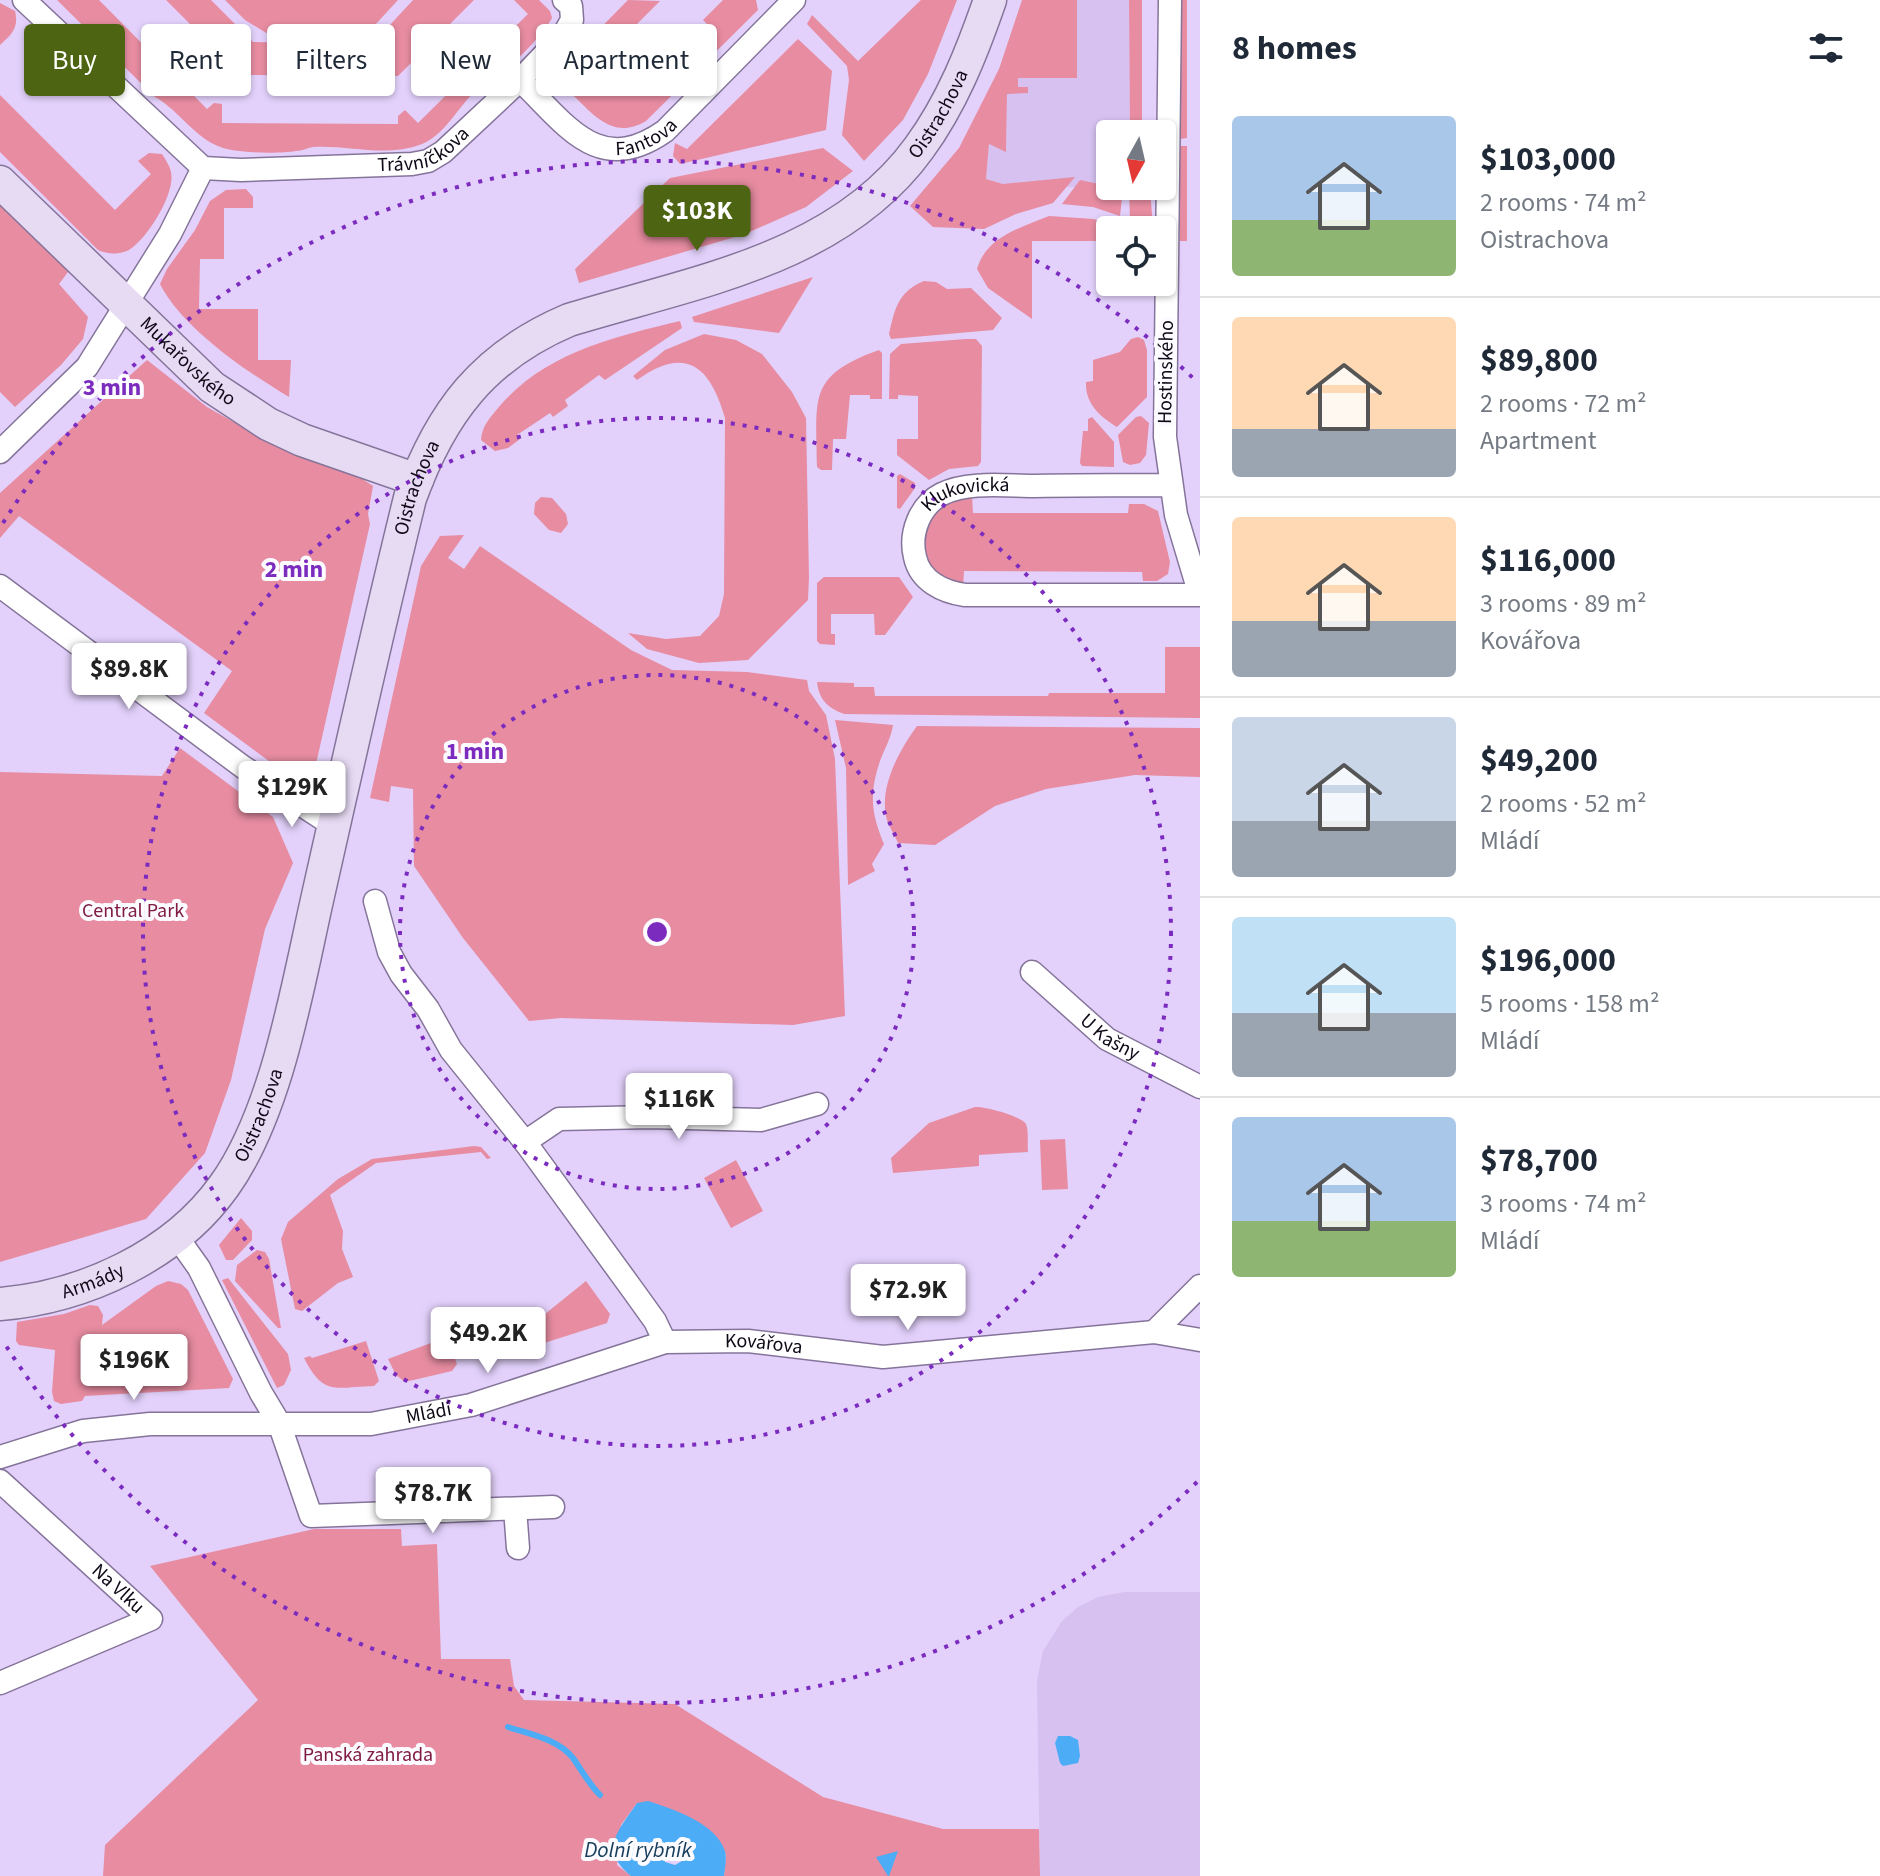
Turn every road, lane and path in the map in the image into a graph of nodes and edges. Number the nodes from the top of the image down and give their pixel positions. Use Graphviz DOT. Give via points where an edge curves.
graph roads {
  1 [pos="24,0"];
  2 [pos="564,0"];
  3 [pos="794,0"];
  4 [pos="990,0"];
  5 [pos="1170,0"];
  6 [pos="520,80"];
  7 [pos="503,96"];
  8 [pos="203,168"];
  9 [pos="0,182"];
  10 [pos="125,304"];
  11 [pos="0,452"];
  12 [pos="417,480"];
  13 [pos="1170,485"];
  14 [pos="5,589"];
  15 [pos="1200,595"];
  16 [pos="334,826"];
  17 [pos="375,901"];
  18 [pos="1032,972"];
  19 [pos="1200,1087"];
  20 [pos="817,1104"];
  21 [pos="525,1142"];
  22 [pos="177,1237"];
  23 [pos="1200,1286"];
  24 [pos="0,1304"];
  25 [pos="1154,1332"];
  26 [pos="1200,1340"];
  27 [pos="665,1342"];
  28 [pos="279,1423"];
  29 [pos="0,1457"];
  30 [pos="0,1481"];
  31 [pos="553,1507"];
  32 [pos="515,1509"];
  33 [pos="518,1548"];
  34 [pos="0,1683"];
  1 -- 8 [label="street"];
  2 -- 6 [label="street, Trávníčkova" via="571,6 572,20"];
  3 -- 6 [label="street, Fantova" via="721,78 665,131 639,147 600,149 569,128"];
  4 -- 12 [label="street, Oistrachova" via="973,51 934,127 871,200 814,239 773,256 569,320 525,341 485,372 453,410"];
  5 -- 13 [label="street, Hostinského" via="1165,437"];
  7 -- 8 [label="street, Trávníčkova" via="428,161"];
  8 -- 10 [label="street" via="170,234"];
  9 -- 10 [label="street, Mukařovského"];
  10 -- 11 [label="street" via="87,367"];
  10 -- 12 [label="street, Mukařovského" via="212,387 268,424"];
  12 -- 16 [label="street, Oistrachova"];
  13 -- 15 [label="street, Hostinského"];
  13 -- 15 [label="street, Klukovická" via="958,488 929,504 918,520 916,563 934,584 965,595"];
  14 -- 16 [label="street" via="276,790"];
  16 -- 22 [label="street, Oistrachova" via="290,1018 260,1121 223,1188"];
  17 -- 21 [label="street" via="401,974 451,1050"];
  18 -- 19 [label="street, U Kašny" via="1107,1039"];
  20 -- 21 [label="street" via="761,1120 559,1119"];
  21 -- 27 [label="street"];
  22 -- 24 [label="street, Armády" via="129,1267 72,1289"];
  22 -- 28 [label="street" via="199,1268"];
  23 -- 25 [label="street"];
  25 -- 26 [label="street, Kovářova"];
  25 -- 27 [label="street, Kovářova" via="883,1357 748,1341"];
  27 -- 28 [label="street, Mládí" via="471,1405 371,1424"];
  28 -- 29 [label="street, Mládí" via="150,1424 83,1431"];
  28 -- 32 [label="street" via="311,1516"];
  30 -- 34 [label="street, Na Vlku" via="151,1619"];
  31 -- 32 [label="street"];
  32 -- 33 [label="street"];
}
